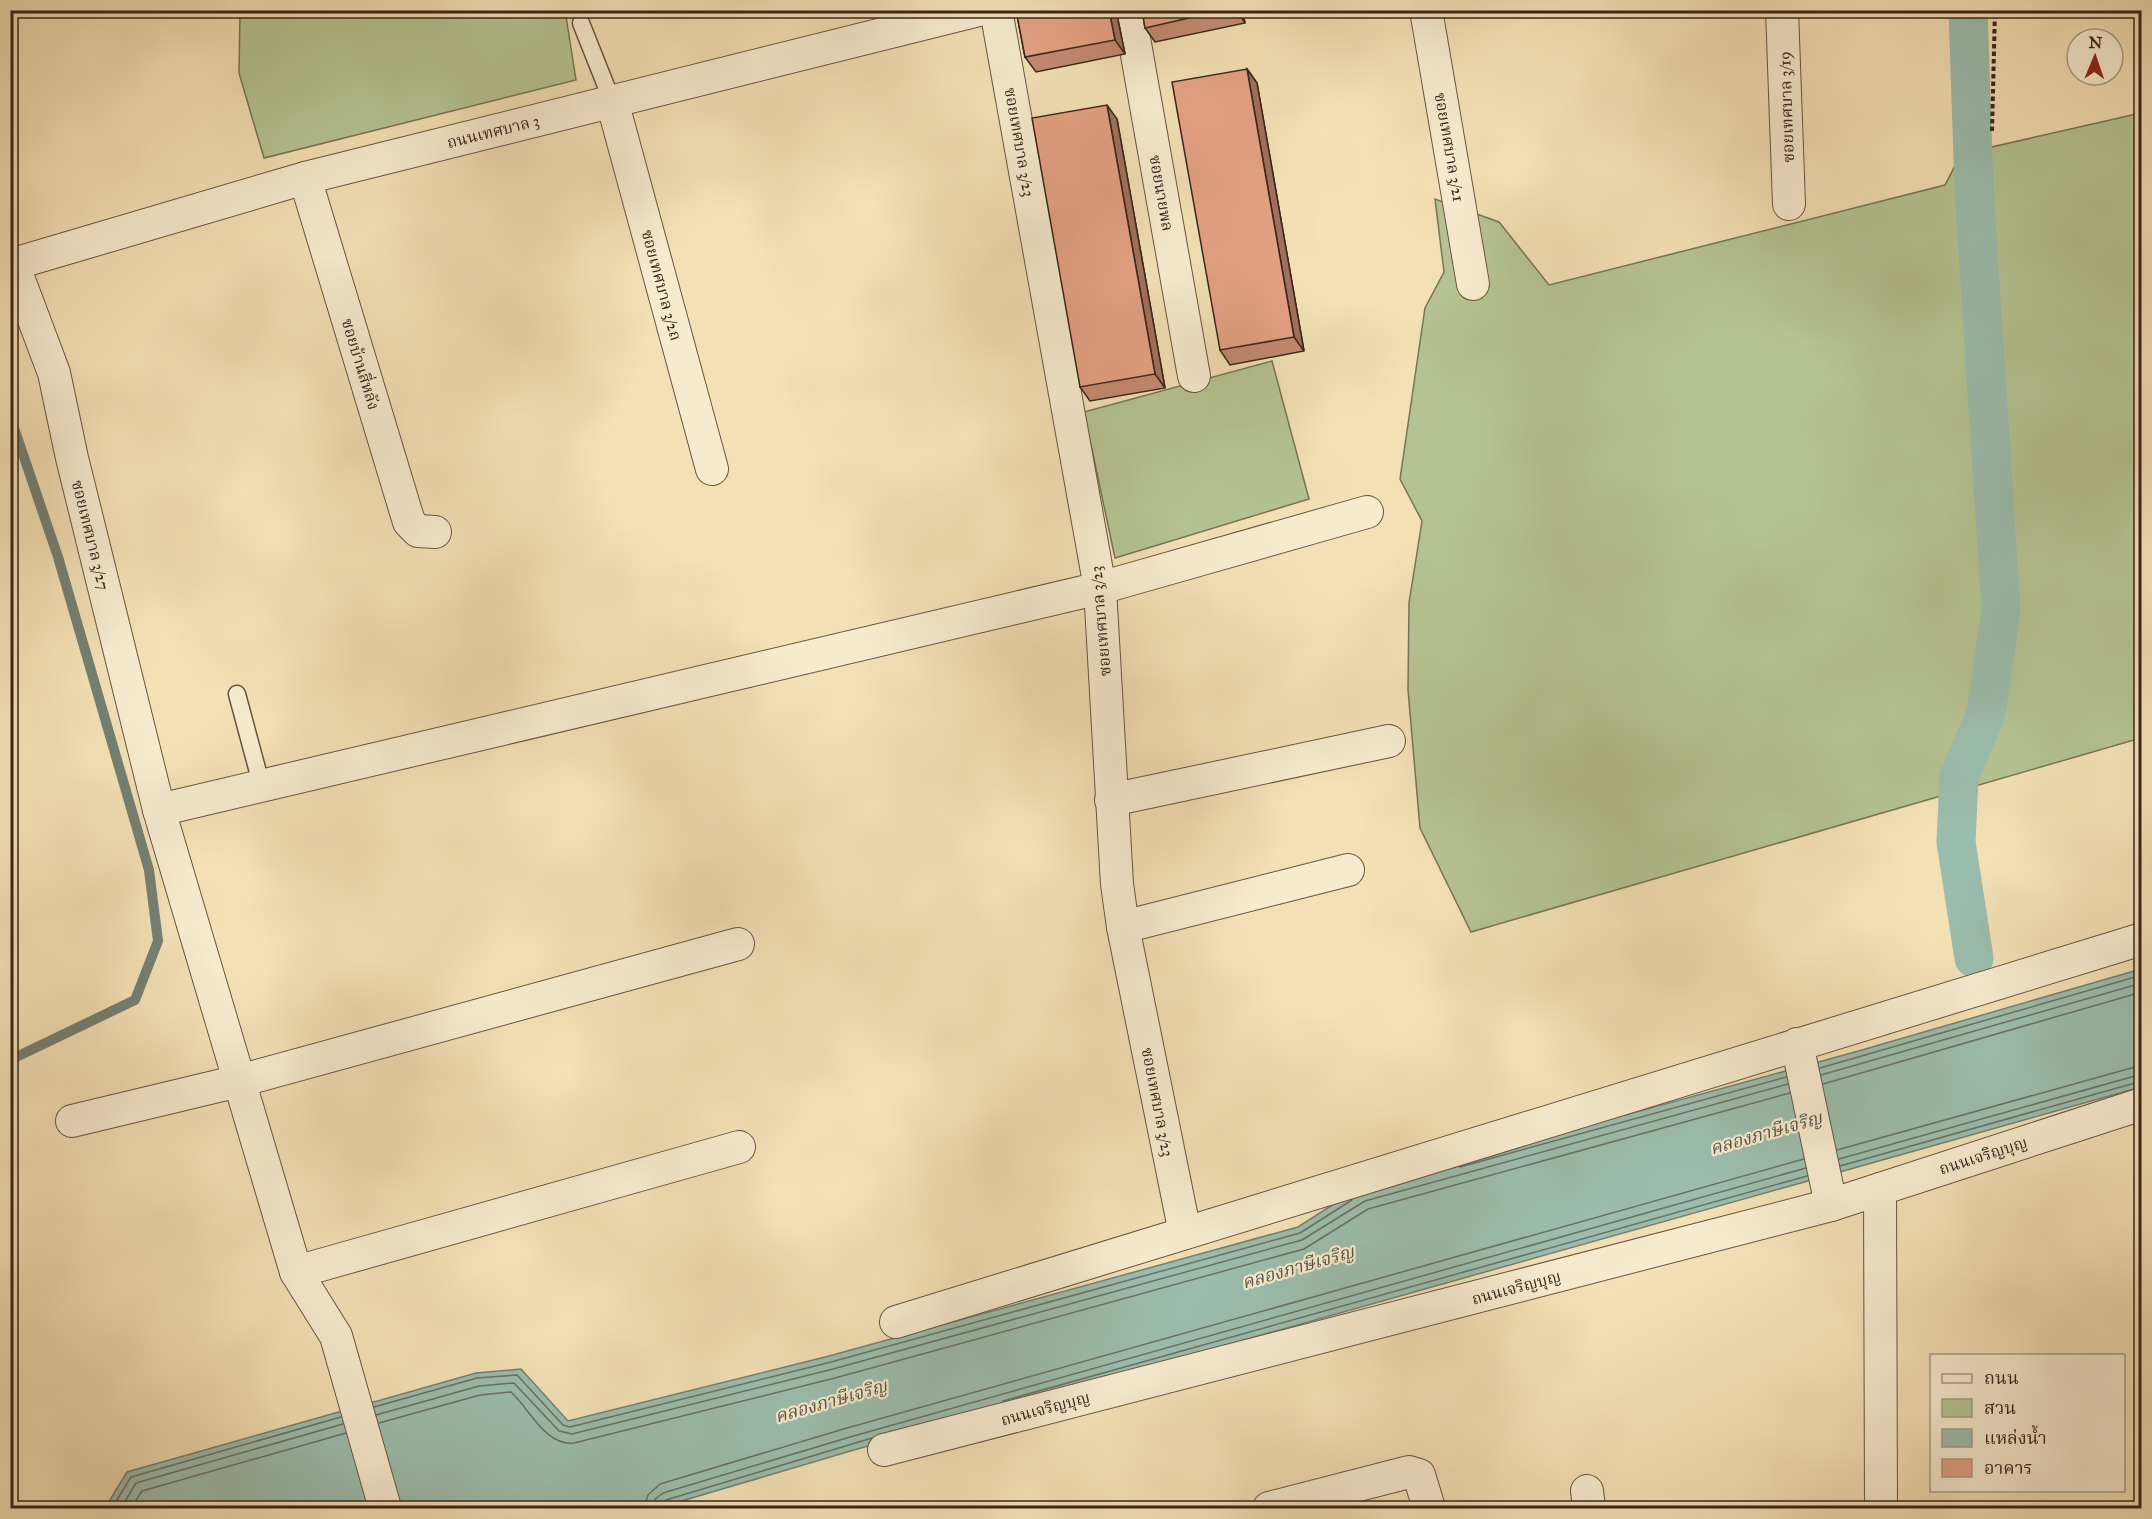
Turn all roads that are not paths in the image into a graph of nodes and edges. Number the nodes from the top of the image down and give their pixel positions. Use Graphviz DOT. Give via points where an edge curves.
graph roads {
  1 [pos="996,10"];
  2 [pos="1129,10"];
  3 [pos="1426,10"];
  4 [pos="1782,10"];
  5 [pos="968,12"];
  6 [pos="581,23"];
  7 [pos="612,101"];
  8 [pos="305,178"];
  9 [pos="1789,204"];
  10 [pos="12,264"];
  11 [pos="1473,284"];
  12 [pos="1194,376"];
  13 [pos="712,470"];
  14 [pos="1367,512"];
  15 [pos="435,532"];
  16 [pos="1100,588"];
  17 [pos="237,694"];
  18 [pos="1389,741"];
  19 [pos="262,787"];
  20 [pos="1111,800"];
  21 [pos="159,810"];
  22 [pos="1348,870"];
  23 [pos="1123,927"];
  24 [pos="2142,939"];
  25 [pos="738,944"];
  26 [pos="1798,1052"];
  27 [pos="239,1081"];
  28 [pos="2142,1104"];
  29 [pos="72,1121"];
  30 [pos="739,1147"];
  31 [pos="1881,1190"];
  32 [pos="1829,1194"];
  33 [pos="1185,1233"];
  34 [pos="296,1272"];
  35 [pos="896,1322"];
  36 [pos="884,1450"];
  37 [pos="385,1509"];
  38 [pos="1269,1509"];
  39 [pos="1429,1509"];
  40 [pos="1881,1509"];
  1 -- 16 [label="street, ซอยเทศบาล 3/23"];
  2 -- 12 [label="street, ซอยนายพล"];
  3 -- 11 [label="street, ซอยเทศบาล 3/21"];
  4 -- 9 [label="street, ซอยเทศบาล 3/19"];
  5 -- 7 [label="street, ถนนเทศบาล 3"];
  6 -- 7 [label="lane"];
  7 -- 8 [label="street, ถนนเทศบาล 3"];
  7 -- 13 [label="street, ซอยเทศบาล 3/2ถ"];
  8 -- 10 [label="street, ถนนเทศบาล 3"];
  8 -- 15 [label="street, ซอยบ้านสี่หลัง" via="409,522 418,531"];
  10 -- 21 [label="street, ซอยเทศบาล 3/27" via="54,374"];
  14 -- 16 [label="street"];
  16 -- 19 [label="street"];
  16 -- 20 [label="street, ซอยเทศบาล 3/23"];
  17 -- 19 [label="lane"];
  18 -- 20 [label="street"];
  19 -- 21 [label="street"];
  20 -- 23 [label="street, ซอยเทศบาล 3/23"];
  21 -- 27 [label="street, ซอยเทศบาล 3/27"];
  22 -- 23 [label="street"];
  23 -- 33 [label="street, ซอยเทศบาล 3/23"];
  24 -- 26 [label="street"];
  25 -- 27 [label="street"];
  26 -- 32 [label="street"];
  26 -- 33 [label="street"];
  27 -- 29 [label="street"];
  27 -- 34 [label="street, ซอยเทศบาล 3/27"];
  28 -- 31 [label="street, ถนนเจริญบุญ"];
  30 -- 34 [label="street"];
  31 -- 32 [label="street, ถนนเจริญบุญ"];
  31 -- 40 [label="street"];
  32 -- 36 [label="street, ถนนเจริญบุญ"];
  33 -- 35 [label="street"];
  34 -- 37 [label="street, ซอยเทศบาล 3/27" via="336,1336"];
  38 -- 39 [label="street" via="1409,1472 1419,1476"];
}
